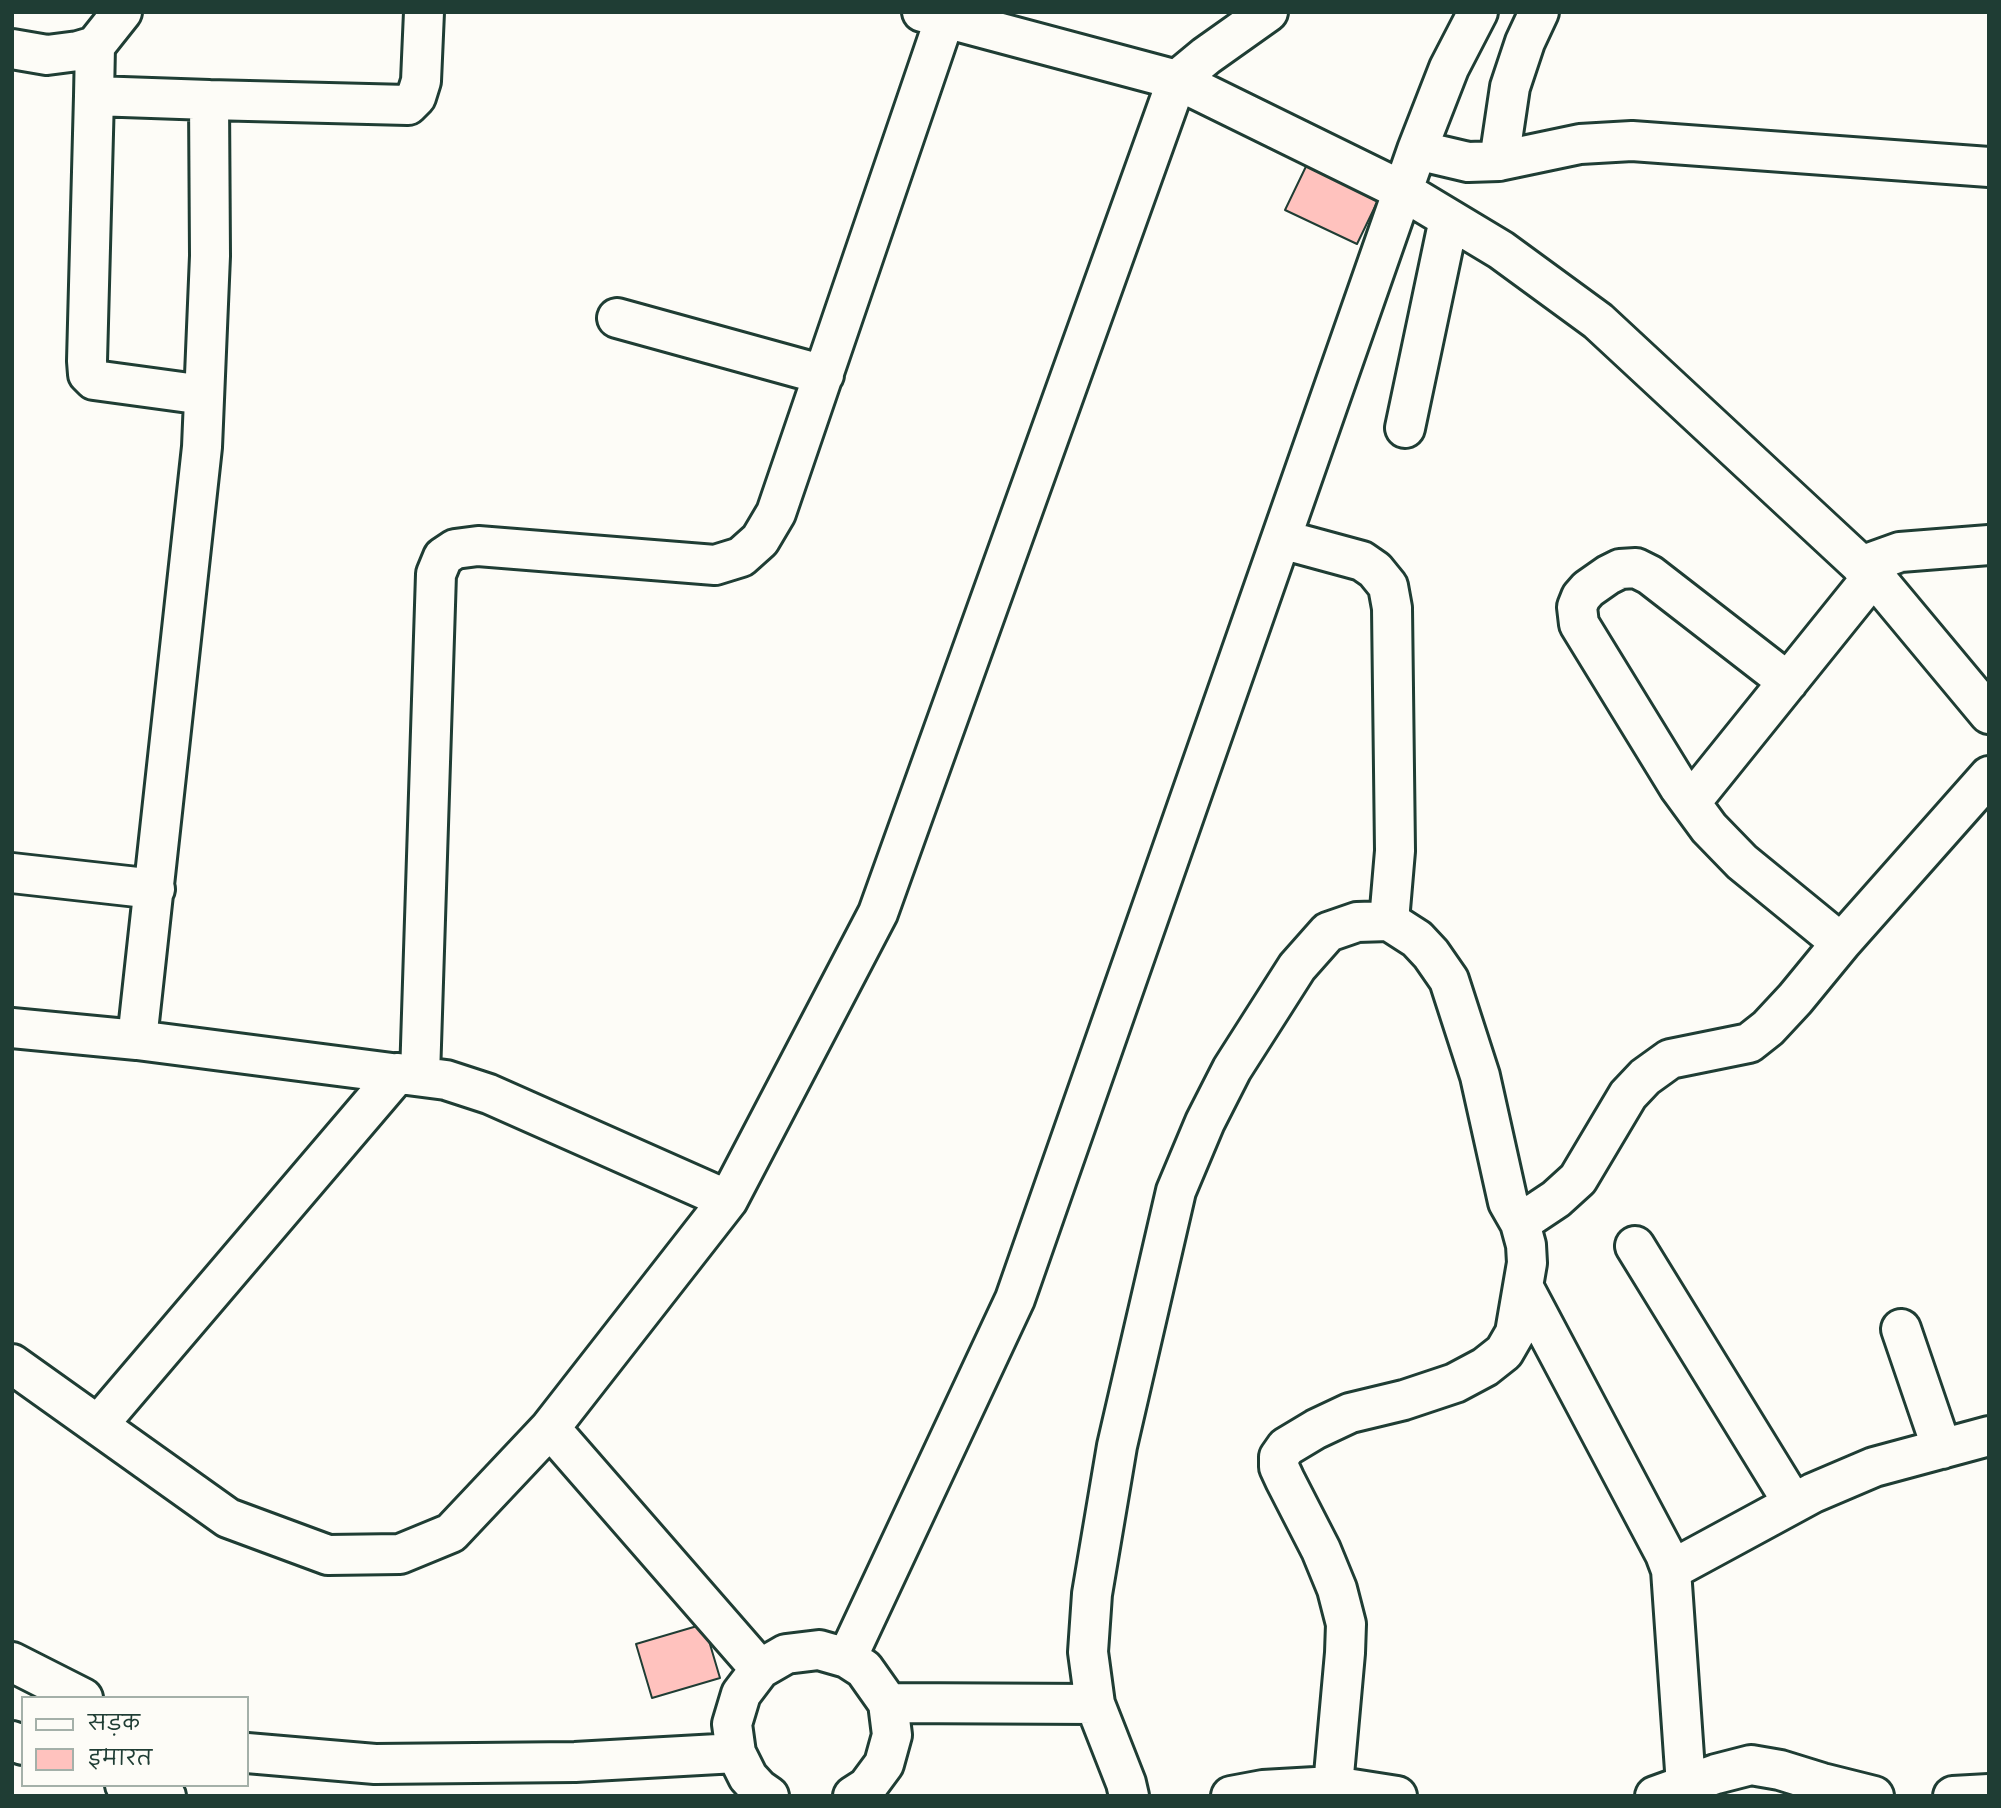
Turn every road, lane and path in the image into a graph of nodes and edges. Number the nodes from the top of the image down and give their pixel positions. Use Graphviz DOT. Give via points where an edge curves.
graph roads {
  1 [pos="122,12"];
  2 [pos="424,12"];
  3 [pos="1478,12"];
  4 [pos="1539,12"];
  5 [pos="938,15"];
  6 [pos="1256,16"];
  7 [pos="95,46"];
  8 [pos="12,49"];
  9 [pos="1177,80"];
  10 [pos="94,96"];
  11 [pos="209,100"];
  12 [pos="1417,150"];
  13 [pos="1499,161"];
  14 [pos="1989,167"];
  15 [pos="1403,191"];
  16 [pos="1449,219"];
  17 [pos="617,318"];
  18 [pos="824,375"];
  19 [pos="204,395"];
  20 [pos="1405,428"];
  21 [pos="1281,539"];
  22 [pos="1989,545"];
  23 [pos="1867,571"];
  24 [pos="1788,682"];
  25 [pos="1989,714"];
  26 [pos="1989,776"];
  27 [pos="1690,802"];
  28 [pos="12,873"];
  29 [pos="155,889"];
  30 [pos="1389,921"];
  31 [pos="1840,943"];
  32 [pos="12,1028"];
  33 [pos="137,1040"];
  34 [pos="409,1075"];
  35 [pos="728,1200"];
  36 [pos="1520,1223"];
  37 [pos="1635,1246"];
  38 [pos="1524,1288"];
  39 [pos="1901,1329"];
  40 [pos="12,1364"];
  41 [pos="98,1425"];
  42 [pos="550,1428"];
  43 [pos="1989,1436"];
  44 [pos="1942,1449"];
  45 [pos="1793,1503"];
  46 [pos="1671,1570"];
  47 [pos="847,1658"];
  48 [pos="12,1662"];
  49 [pos="760,1669"];
  50 [pos="79,1696"];
  51 [pos="888,1703"];
  52 [pos="1095,1704"];
  53 [pos="248,1753"];
  54 [pos="746,1780"];
  55 [pos="1333,1786"];
  56 [pos="132,1787"];
  57 [pos="1669,1792"];
  58 [pos="1989,1794"];
  59 [pos="1238,1795"];
  60 [pos="166,1796"];
  61 [pos="853,1796"];
  62 [pos="1129,1796"];
  63 [pos="1397,1796"];
  64 [pos="1874,1796"];
  65 [pos="1953,1796"];
  1 -- 7 [label="street"];
  2 -- 11 [label="street" via="421,81 408,105"];
  3 -- 12 [label="street" via="1449,68"];
  4 -- 13 [label="street" via="1510,87"];
  5 -- 9 [label="street"];
  5 -- 18 [label="street"];
  6 -- 9 [label="street"];
  7 -- 8 [label="street" via="47,55"];
  7 -- 10 [label="street"];
  9 -- 15 [label="street"];
  9 -- 35 [label="street" via="878,913"];
  10 -- 11 [label="street"];
  10 -- 19 [label="street" via="88,374 94,380"];
  11 -- 19 [label="street" via="211,256"];
  12 -- 13 [label="street" via="1468,162"];
  12 -- 15 [label="street"];
  13 -- 14 [label="street" via="1580,144 1632,141"];
  15 -- 16 [label="street"];
  15 -- 21 [label="street"];
  16 -- 20 [label="street"];
  16 -- 23 [label="street" via="1501,250 1598,321"];
  17 -- 18 [label="street"];
  18 -- 34 [label="street" via="776,513 760,540 741,557 715,565 478,546 443,556 436,575"];
  19 -- 29 [label="street"];
  21 -- 30 [label="street" via="1362,561 1388,586 1395,851"];
  21 -- 47 [label="street" via="1015,1299"];
  22 -- 23 [label="street" via="1900,552"];
  23 -- 24 [label="street"];
  23 -- 25 [label="street"];
  24 -- 27 [label="street"];
  24 -- 27 [label="street" via="1636,568 1608,575 1581,597 1579,624"];
  26 -- 31 [label="street"];
  27 -- 31 [label="street" via="1742,862"];
  28 -- 29 [label="street"];
  29 -- 33 [label="street"];
  30 -- 36 [label="street" via="1417,939 1449,980 1480,1076 1508,1202"];
  30 -- 52 [label="street" via="1357,922 1328,932 1297,967 1232,1069 1176,1191 1117,1446 1095,1580 1088,1652"];
  31 -- 36 [label="street" via="1786,1009 1749,1043 1670,1059 1645,1077 1628,1095 1578,1179"];
  32 -- 33 [label="street"];
  33 -- 34 [label="street"];
  34 -- 35 [label="street" via="446,1080 489,1094"];
  34 -- 41 [label="street"];
  35 -- 42 [label="street"];
  36 -- 38 [label="street" via="1526,1245"];
  37 -- 45 [label="street"];
  38 -- 46 [label="street"];
  38 -- 55 [label="street" via="1515,1333 1504,1352 1485,1367 1455,1383 1350,1413 1286,1447 1279,1457 1279,1467 1337,1589 1346,1624"];
  39 -- 44 [label="street"];
  40 -- 41 [label="street"];
  41 -- 42 [label="street" via="228,1518 328,1555 400,1553 451,1533"];
  42 -- 49 [label="street"];
  43 -- 44 [label="street"];
  44 -- 45 [label="street" via="1874,1466"];
  45 -- 46 [label="street"];
  46 -- 57 [label="street"];
  47 -- 49 [label="street" via="819,1650 786,1654"];
  47 -- 51 [label="street" via="864,1669"];
  48 -- 50 [label="street"];
  49 -- 54 [label="street" via="741,1693 732,1724"];
  51 -- 52 [label="street"];
  51 -- 61 [label="street" via="892,1735 884,1764 867,1787"];
  52 -- 62 [label="street"];
  53 -- 54 [label="street" via="375,1764 575,1762"];
  55 -- 59 [label="street"];
  55 -- 63 [label="street"];
  56 -- 60 [label="street"];
  57 -- 64 [label="street" via="1751,1765"];
  58 -- 65 [label="street"];
}
